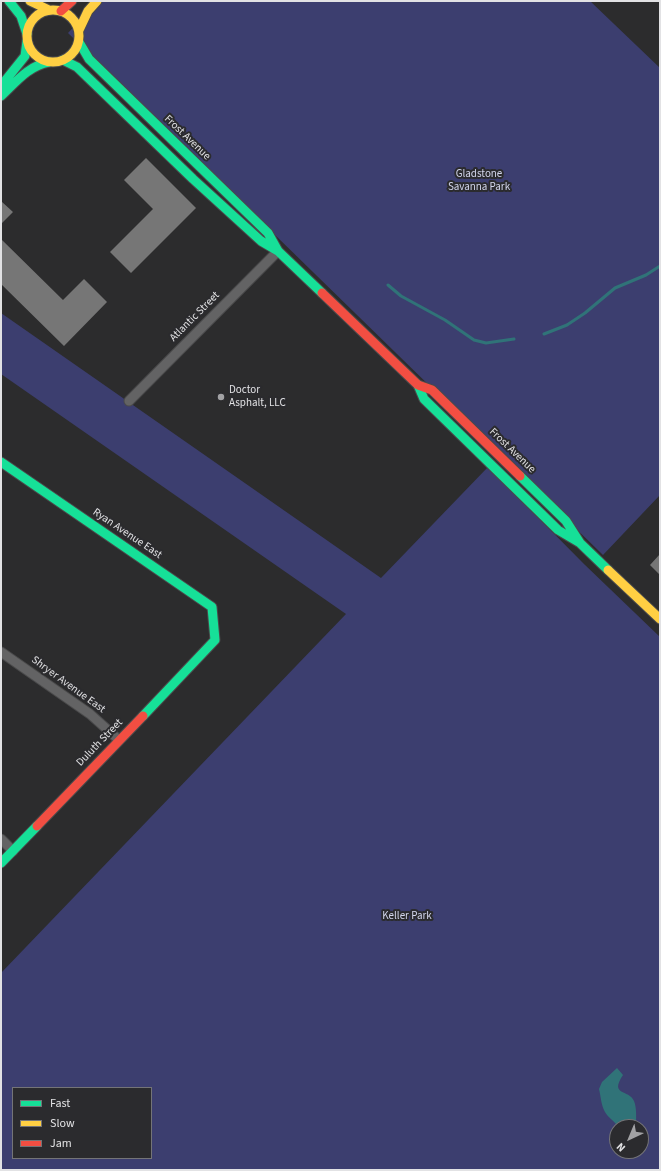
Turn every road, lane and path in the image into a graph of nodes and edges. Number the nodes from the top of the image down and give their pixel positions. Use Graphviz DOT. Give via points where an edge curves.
graph roads {
  1 [pos="9,1"];
  2 [pos="30,1"];
  3 [pos="72,1"];
  4 [pos="97,1"];
  5 [pos="49,10"];
  6 [pos="61,11"];
  7 [pos="79,30"];
  8 [pos="27,37"];
  9 [pos="79,42"];
  10 [pos="63,60"];
  11 [pos="49,62"];
  12 [pos="1,86"];
  13 [pos="1,96"];
  14 [pos="278,251"];
  15 [pos="129,401"];
  16 [pos="1,462"];
  17 [pos="660,619"];
  18 [pos="215,640"];
  19 [pos="1,652"];
  20 [pos="119,740"];
  21 [pos="1,839"];
  22 [pos="13,850"];
  23 [pos="1,862"];
  1 -- 8 [label="street" via="24,21"];
  2 -- 5 [label="street"];
  3 -- 6 [label="street"];
  4 -- 7 [label="street" via="88,11"];
  5 -- 6 [label="street"];
  5 -- 8 [label="street" via="34,18 29,25"];
  6 -- 7 [label="street" via="75,22"];
  7 -- 9 [label="street"];
  8 -- 11 [label="street" via="35,55"];
  8 -- 12 [label="street" via="25,56"];
  9 -- 10 [label="street" via="76,50"];
  9 -- 14 [label="street, Frost Avenue" via="89,59 268,234"];
  10 -- 11 [label="street"];
  10 -- 14 [label="street, Frost Avenue" via="77,68 261,241"];
  11 -- 13 [label="street" via="32,68"];
  14 -- 15 [label="street, Atlantic Street"];
  14 -- 17 [label="street, Frost Avenue" via="418,385 424,399 558,530 580,543"];
  16 -- 18 [label="street, Ryan Avenue East" via="212,607"];
  18 -- 20 [label="street, Duluth Street"];
  19 -- 20 [label="street, Shryer Avenue East" via="90,714"];
  20 -- 22 [label="street, Duluth Street"];
  21 -- 22 [label="street"];
  22 -- 23 [label="street, Duluth Street"];
}
